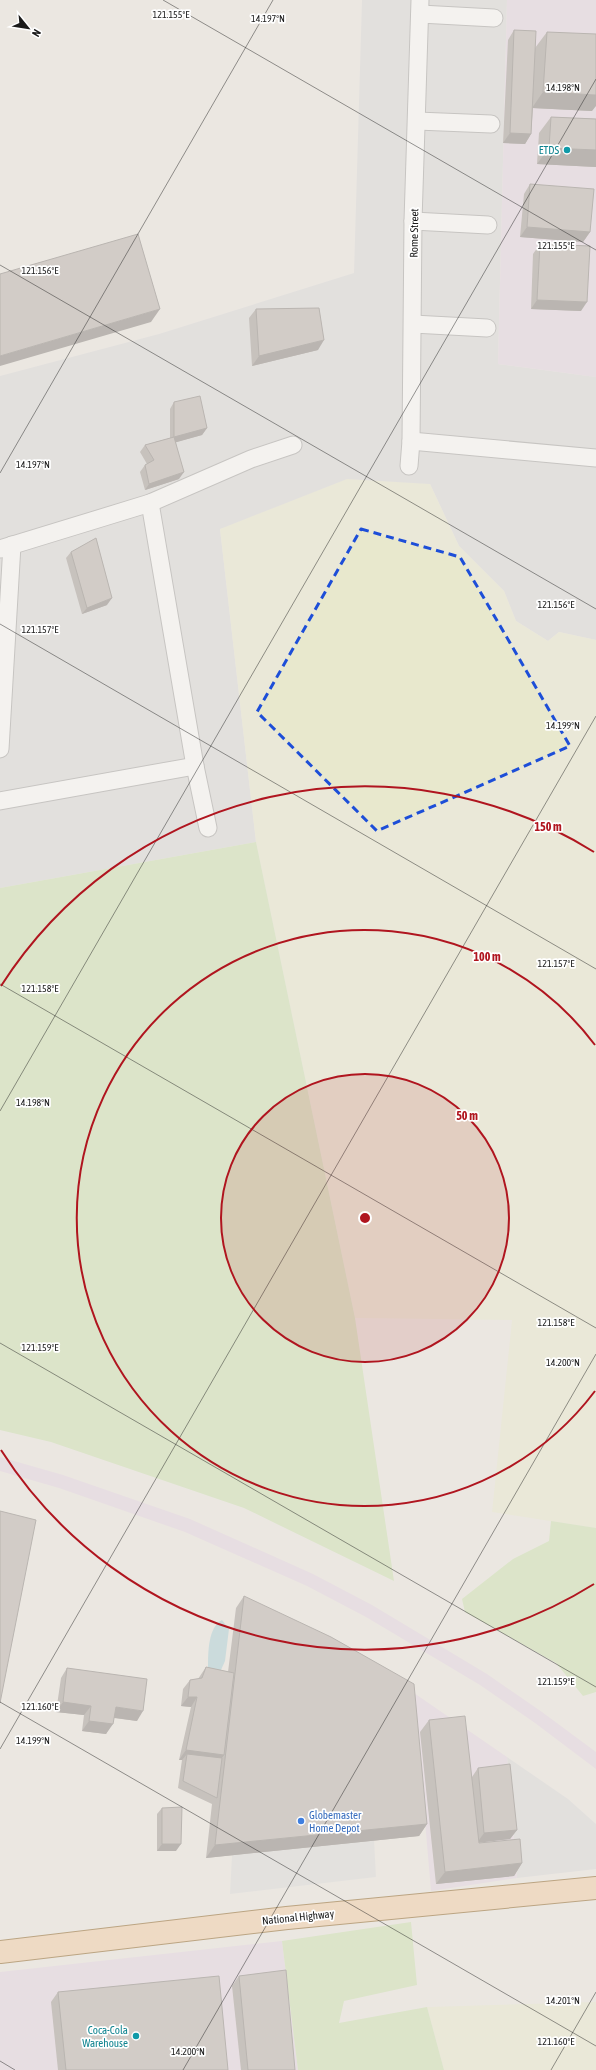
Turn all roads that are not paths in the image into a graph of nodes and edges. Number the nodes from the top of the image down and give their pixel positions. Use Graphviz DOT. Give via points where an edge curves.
graph roads {
  1 [pos="420,7"];
  2 [pos="494,18"];
  3 [pos="417,122"];
  4 [pos="491,124"];
  5 [pos="413,220"];
  6 [pos="488,225"];
  7 [pos="413,324"];
  8 [pos="488,328"];
  9 [pos="411,441"];
  10 [pos="292,445"];
  11 [pos="596,458"];
  12 [pos="409,466"];
  13 [pos="150,503"];
  14 [pos="6,547"];
  15 [pos="0,749"];
  16 [pos="195,766"];
  17 [pos="0,801"];
  18 [pos="208,828"];
  19 [pos="596,1888"];
  20 [pos="0,1952"];
  1 -- 2 [label="street"];
  1 -- 3 [label="street, Rome Street"];
  3 -- 4 [label="street"];
  3 -- 5 [label="street, Rome Street"];
  5 -- 6 [label="street"];
  5 -- 7 [label="street, Rome Street"];
  7 -- 8 [label="street"];
  7 -- 9 [label="street, Rome Street"];
  9 -- 11 [label="street"];
  9 -- 12 [label="street, Rome Street"];
  10 -- 13 [label="street" via="251,459"];
  13 -- 14 [label="street"];
  13 -- 16 [label="street"];
  14 -- 15 [label="street"];
  16 -- 17 [label="street"];
  16 -- 18 [label="street"];
  19 -- 20 [label="main road, National Highway" via="279,1919"];
}
